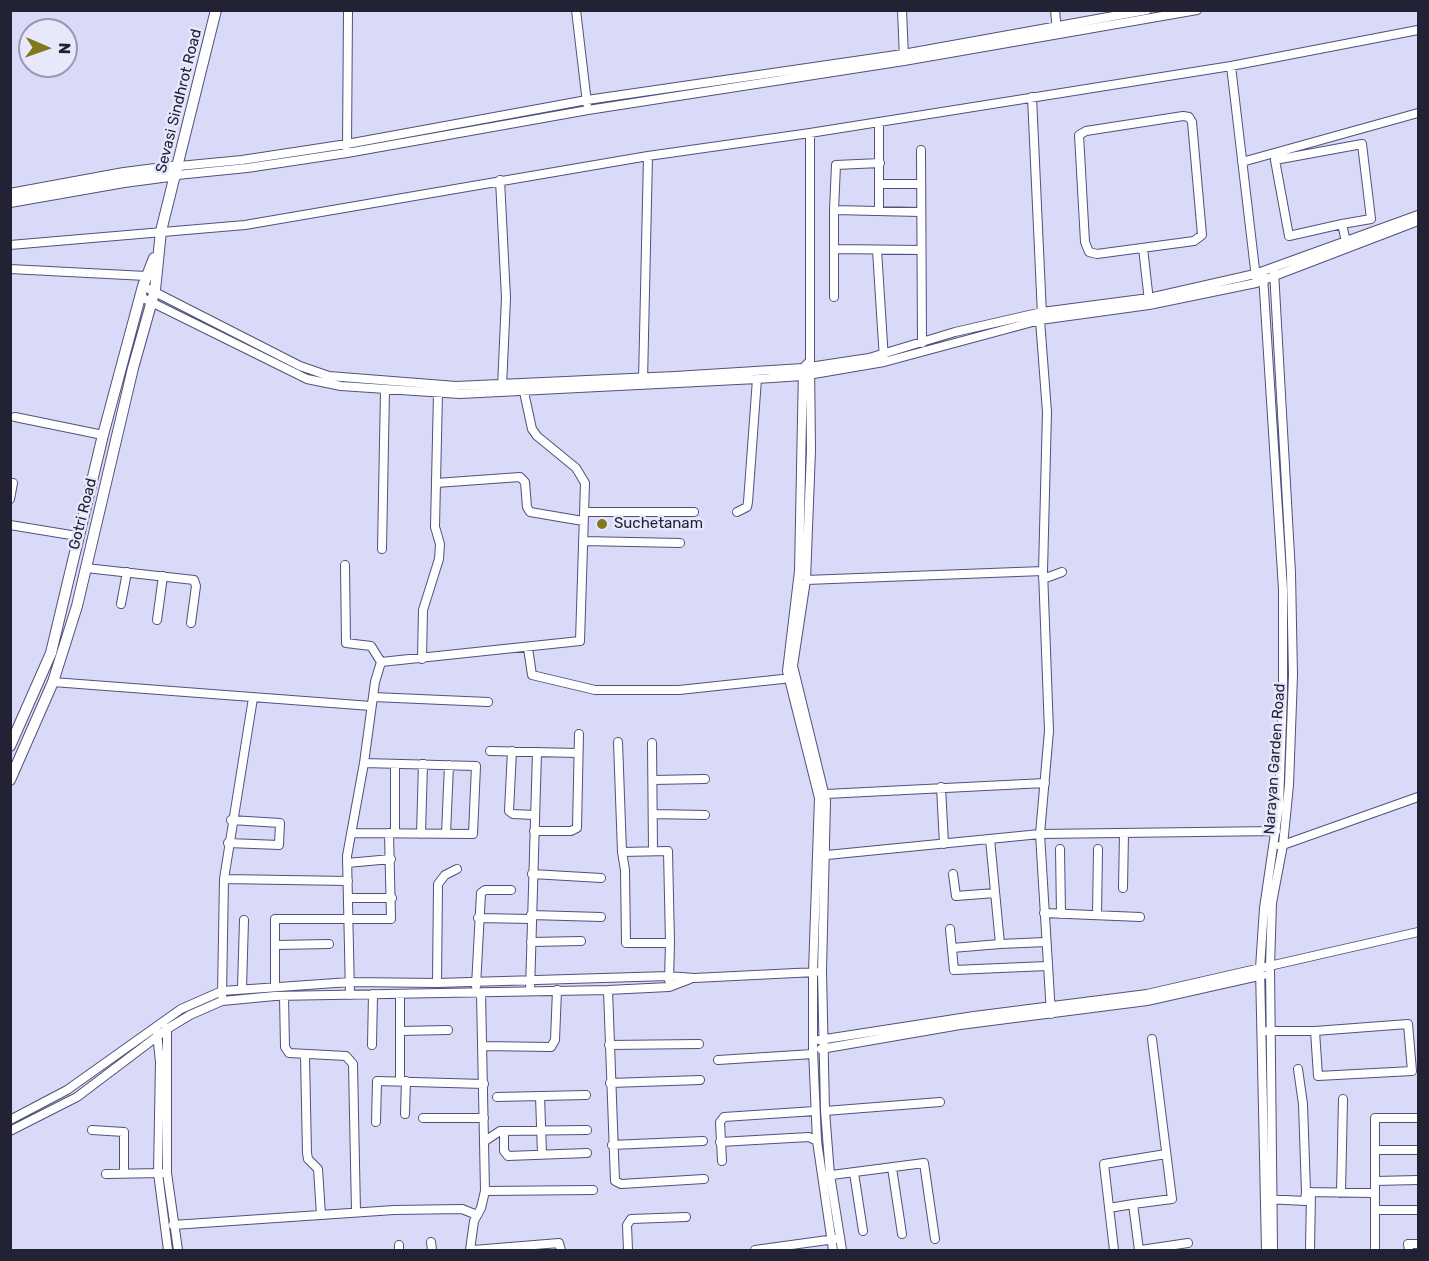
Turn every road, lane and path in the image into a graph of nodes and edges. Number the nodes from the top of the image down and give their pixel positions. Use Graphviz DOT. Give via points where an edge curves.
graph roads {
  1 [pos="216,10"];
  2 [pos="348,10"];
  3 [pos="576,10"];
  4 [pos="902,10"];
  5 [pos="1055,10"];
  6 [pos="1147,10"];
  7 [pos="1197,10"];
  8 [pos="1419,30"];
  9 [pos="1057,31"];
  10 [pos="904,57"];
  11 [pos="1231,66"];
  12 [pos="1032,97"];
  13 [pos="588,105"];
  14 [pos="1419,113"];
  15 [pos="879,122"];
  16 [pos="810,134"];
  17 [pos="347,149"];
  18 [pos="921,150"];
  19 [pos="648,156"];
  20 [pos="1242,162"];
  21 [pos="880,163"];
  22 [pos="178,170"];
  23 [pos="500,180"];
  24 [pos="880,184"];
  25 [pos="919,184"];
  26 [pos="10,194"];
  27 [pos="169,199"];
  28 [pos="10,202"];
  29 [pos="834,210"];
  30 [pos="879,211"];
  31 [pos="920,212"];
  32 [pos="1419,215"];
  33 [pos="1419,221"];
  34 [pos="1342,224"];
  35 [pos="161,231"];
  36 [pos="1346,242"];
  37 [pos="10,245"];
  38 [pos="158,247"];
  39 [pos="1143,248"];
  40 [pos="835,249"];
  41 [pos="877,250"];
  42 [pos="920,250"];
  43 [pos="10,269"];
  44 [pos="1274,272"];
  45 [pos="1260,277"];
  46 [pos="145,290"];
  47 [pos="155,290"];
  48 [pos="834,297"];
  49 [pos="1149,302"];
  50 [pos="1041,317"];
  51 [pos="922,344"];
  52 [pos="884,358"];
  53 [pos="808,369"];
  54 [pos="757,379"];
  55 [pos="643,380"];
  56 [pos="502,388"];
  57 [pos="385,390"];
  58 [pos="524,392"];
  59 [pos="438,393"];
  60 [pos="15,417"];
  61 [pos="103,435"];
  62 [pos="13,483"];
  63 [pos="436,483"];
  64 [pos="10,499"];
  65 [pos="694,512"];
  66 [pos="737,512"];
  67 [pos="584,516"];
  68 [pos="10,525"];
  69 [pos="77,536"];
  70 [pos="583,541"];
  71 [pos="680,543"];
  72 [pos="382,549"];
  73 [pos="345,566"];
  74 [pos="86,568"];
  75 [pos="127,572"];
  76 [pos="1062,572"];
  77 [pos="1043,575"];
  78 [pos="163,576"];
  79 [pos="806,580"];
  80 [pos="121,604"];
  81 [pos="157,620"];
  82 [pos="191,623"];
  83 [pos="528,648"];
  84 [pos="422,659"];
  85 [pos="381,662"];
  86 [pos="791,678"];
  87 [pos="53,682"];
  88 [pos="253,698"];
  89 [pos="372,702"];
  90 [pos="488,702"];
  91 [pos="579,734"];
  92 [pos="618,742"];
  93 [pos="652,743"];
  94 [pos="10,746"];
  95 [pos="490,751"];
  96 [pos="513,751"];
  97 [pos="537,752"];
  98 [pos="578,753"];
  99 [pos="364,763"];
  100 [pos="395,764"];
  101 [pos="423,764"];
  102 [pos="449,765"];
  103 [pos="705,779"];
  104 [pos="10,780"];
  105 [pos="653,780"];
  106 [pos="1046,783"];
  107 [pos="941,787"];
  108 [pos="826,794"];
  109 [pos="1419,797"];
  110 [pos="534,814"];
  111 [pos="653,814"];
  112 [pos="705,815"];
  113 [pos="231,820"];
  114 [pos="534,831"];
  115 [pos="1276,831"];
  116 [pos="351,833"];
  117 [pos="392,833"];
  118 [pos="1124,833"];
  119 [pos="421,834"];
  120 [pos="446,834"];
  121 [pos="1040,834"];
  122 [pos="990,839"];
  123 [pos="228,843"];
  124 [pos="944,843"];
  125 [pos="1282,845"];
  126 [pos="1060,849"];
  127 [pos="1098,849"];
  128 [pos="1271,849"];
  129 [pos="622,852"];
  130 [pos="653,852"];
  131 [pos="827,855"];
  132 [pos="391,859"];
  133 [pos="347,863"];
  134 [pos="458,869"];
  135 [pos="532,874"];
  136 [pos="953,874"];
  137 [pos="601,878"];
  138 [pos="224,879"];
  139 [pos="348,881"];
  140 [pos="1123,888"];
  141 [pos="511,890"];
  142 [pos="995,893"];
  143 [pos="349,898"];
  144 [pos="392,898"];
  145 [pos="1044,913"];
  146 [pos="1060,914"];
  147 [pos="1097,915"];
  148 [pos="531,917"];
  149 [pos="601,917"];
  150 [pos="1140,917"];
  151 [pos="478,918"];
  152 [pos="350,919"];
  153 [pos="244,920"];
  154 [pos="950,928"];
  155 [pos="1419,932"];
  156 [pos="582,941"];
  157 [pos="531,942"];
  158 [pos="1046,942"];
  159 [pos="670,943"];
  160 [pos="329,944"];
  161 [pos="1000,944"];
  162 [pos="276,945"];
  163 [pos="952,948"];
  164 [pos="1047,966"];
  165 [pos="822,971"];
  166 [pos="1265,971"];
  167 [pos="813,972"];
  168 [pos="669,976"];
  169 [pos="530,978"];
  170 [pos="694,978"];
  171 [pos="476,981"];
  172 [pos="350,982"];
  173 [pos="437,983"];
  174 [pos="275,986"];
  175 [pos="669,987"];
  176 [pos="242,988"];
  177 [pos="557,990"];
  178 [pos="608,990"];
  179 [pos="222,991"];
  180 [pos="530,991"];
  181 [pos="479,993"];
  182 [pos="373,994"];
  183 [pos="351,995"];
  184 [pos="400,995"];
  185 [pos="284,996"];
  186 [pos="222,1001"];
  187 [pos="1050,1010"];
  188 [pos="166,1019"];
  189 [pos="156,1025"];
  190 [pos="167,1029"];
  191 [pos="448,1030"];
  192 [pos="400,1031"];
  193 [pos="1265,1031"];
  194 [pos="1315,1031"];
  195 [pos="158,1037"];
  196 [pos="1152,1039"];
  197 [pos="699,1044"];
  198 [pos="823,1044"];
  199 [pos="372,1045"];
  200 [pos="484,1046"];
  201 [pos="609,1046"];
  202 [pos="813,1048"];
  203 [pos="305,1056"];
  204 [pos="718,1060"];
  205 [pos="1298,1069"];
  206 [pos="700,1080"];
  207 [pos="403,1081"];
  208 [pos="610,1083"];
  209 [pos="484,1084"];
  210 [pos="586,1095"];
  211 [pos="540,1096"];
  212 [pos="497,1097"];
  213 [pos="1343,1099"];
  214 [pos="940,1102"];
  215 [pos="815,1111"];
  216 [pos="825,1111"];
  217 [pos="405,1114"];
  218 [pos="423,1118"];
  219 [pos="484,1118"];
  220 [pos="1419,1118"];
  221 [pos="10,1120"];
  222 [pos="376,1122"];
  223 [pos="92,1130"];
  224 [pos="587,1130"];
  225 [pos="10,1131"];
  226 [pos="504,1131"];
  227 [pos="541,1131"];
  228 [pos="817,1140"];
  229 [pos="484,1141"];
  230 [pos="703,1141"];
  231 [pos="720,1142"];
  232 [pos="612,1145"];
  233 [pos="1375,1150"];
  234 [pos="1419,1150"];
  235 [pos="587,1153"];
  236 [pos="542,1154"];
  237 [pos="1166,1154"];
  238 [pos="722,1161"];
  239 [pos="892,1168"];
  240 [pos="124,1173"];
  241 [pos="163,1173"];
  242 [pos="854,1173"];
  243 [pos="106,1174"];
  244 [pos="825,1176"];
  245 [pos="704,1179"];
  246 [pos="1419,1180"];
  247 [pos="1375,1181"];
  248 [pos="593,1190"];
  249 [pos="485,1191"];
  250 [pos="1309,1192"];
  251 [pos="1341,1193"];
  252 [pos="1375,1193"];
  253 [pos="1267,1199"];
  254 [pos="1133,1203"];
  255 [pos="1109,1208"];
  256 [pos="1376,1210"];
  257 [pos="1419,1210"];
  258 [pos="356,1212"];
  259 [pos="321,1215"];
  260 [pos="477,1215"];
  261 [pos="686,1218"];
  262 [pos="173,1225"];
  263 [pos="863,1231"];
  264 [pos="902,1234"];
  265 [pos="835,1238"];
  266 [pos="935,1239"];
  267 [pos="1188,1243"];
  268 [pos="1419,1244"];
  269 [pos="789,1248"];
  270 [pos="168,1251"];
  271 [pos="178,1251"];
  272 [pos="471,1251"];
  273 [pos="561,1251"];
  274 [pos="628,1251"];
  275 [pos="755,1251"];
  276 [pos="833,1251"];
  277 [pos="842,1251"];
  278 [pos="1114,1251"];
  279 [pos="1140,1251"];
  280 [pos="1266,1251"];
  281 [pos="1273,1251"];
  282 [pos="1310,1251"];
  283 [pos="1374,1251"];
  284 [pos="1409,1251"];
  1 -- 22 [label="main road, Sevasi Sindhrot Road"];
  2 -- 17 [label="street"];
  3 -- 13 [label="street"];
  4 -- 10 [label="street"];
  5 -- 9 [label="street"];
  6 -- 9 [label="street"];
  7 -- 9 [label="street"];
  8 -- 11 [label="street"];
  9 -- 10 [label="street"];
  10 -- 13 [label="street"];
  11 -- 12 [label="street"];
  11 -- 20 [label="street, Narayan Garden Road"];
  12 -- 15 [label="street"];
  12 -- 50 [label="street"];
  13 -- 17 [label="street"];
  14 -- 20 [label="street"];
  15 -- 16 [label="street"];
  15 -- 21 [label="street"];
  16 -- 19 [label="street"];
  16 -- 53 [label="street"];
  17 -- 22 [label="street"];
  18 -- 25 [label="street"];
  19 -- 23 [label="street"];
  19 -- 55 [label="street"];
  20 -- 45 [label="street, Narayan Garden Road"];
  21 -- 24 [label="street"];
  21 -- 29 [label="street" via="836,165"];
  22 -- 26 [label="main road" via="124,172"];
  22 -- 27 [label="main road, Sevasi Sindhrot Road"];
  22 -- 28 [label="main road"];
  23 -- 35 [label="street" via="245,225"];
  23 -- 56 [label="street" via="506,298"];
  24 -- 25 [label="street"];
  24 -- 30 [label="street"];
  25 -- 31 [label="street"];
  27 -- 35 [label="main road, Gotri Road"];
  29 -- 30 [label="street"];
  29 -- 40 [label="street"];
  30 -- 31 [label="street"];
  31 -- 42 [label="street"];
  32 -- 36 [label="street"];
  33 -- 44 [label="street"];
  34 -- 34 [label="street" via="1289,236 1275,160 1362,144 1371,219"];
  34 -- 36 [label="street"];
  35 -- 37 [label="street"];
  35 -- 38 [label="main road, Gotri Road"];
  36 -- 44 [label="street"];
  38 -- 46 [label="main road, Gotri Road"];
  38 -- 47 [label="main road, Gotri Road"];
  39 -- 39 [label="street" via="1097,254 1087,250 1079,135 1189,117 1202,235 1194,241"];
  39 -- 49 [label="street"];
  40 -- 41 [label="street"];
  40 -- 48 [label="street"];
  41 -- 42 [label="street"];
  41 -- 52 [label="street"];
  42 -- 51 [label="street"];
  43 -- 46 [label="street"];
  44 -- 45 [label="street"];
  44 -- 125 [label="street, Narayan Garden Road" via="1293,675"];
  45 -- 49 [label="street"];
  45 -- 115 [label="street, Narayan Garden Road" via="1282,589 1283,690"];
  46 -- 47 [label="main road, Gotri Road"];
  46 -- 57 [label="street" via="307,379"];
  46 -- 61 [label="main road, Gotri Road"];
  46 -- 74 [label="main road, Gotri Road"];
  47 -- 56 [label="street" via="319,374"];
  49 -- 50 [label="street"];
  50 -- 51 [label="street" via="955,332"];
  50 -- 52 [label="street"];
  50 -- 77 [label="street" via="1047,412"];
  51 -- 52 [label="street"];
  52 -- 53 [label="street"];
  53 -- 54 [label="street"];
  53 -- 55 [label="street"];
  53 -- 79 [label="street"];
  53 -- 86 [label="street"];
  54 -- 55 [label="street"];
  54 -- 66 [label="street" via="748,502 747,507"];
  55 -- 56 [label="street"];
  55 -- 58 [label="street"];
  56 -- 58 [label="street"];
  56 -- 59 [label="street"];
  57 -- 59 [label="street"];
  57 -- 72 [label="street"];
  58 -- 67 [label="street" via="537,436 583,476"];
  59 -- 63 [label="street"];
  60 -- 61 [label="street"];
  61 -- 69 [label="main road, Gotri Road"];
  62 -- 64 [label="street"];
  63 -- 67 [label="street" via="520,477 525,482 530,512"];
  63 -- 84 [label="street" via="439,559 423,610"];
  65 -- 67 [label="street"];
  67 -- 70 [label="street"];
  68 -- 69 [label="street"];
  69 -- 94 [label="main road, Gotri Road" via="51,653"];
  70 -- 71 [label="street"];
  70 -- 83 [label="street" via="580,641"];
  73 -- 85 [label="street" via="346,643 371,646"];
  74 -- 75 [label="street"];
  74 -- 87 [label="main road, Gotri Road"];
  75 -- 78 [label="street"];
  75 -- 80 [label="street"];
  76 -- 77 [label="street"];
  77 -- 79 [label="street"];
  77 -- 106 [label="street" via="1049,730"];
  78 -- 81 [label="street"];
  78 -- 82 [label="street" via="196,583"];
  79 -- 86 [label="street"];
  83 -- 84 [label="street"];
  83 -- 86 [label="street" via="532,675 595,690 679,690"];
  84 -- 85 [label="street"];
  85 -- 89 [label="street"];
  86 -- 108 [label="street"];
  86 -- 167 [label="street" via="819,798"];
  87 -- 88 [label="street"];
  87 -- 104 [label="main road, Gotri Road"];
  88 -- 89 [label="street"];
  88 -- 113 [label="street"];
  89 -- 90 [label="street"];
  89 -- 99 [label="street"];
  91 -- 98 [label="street"];
  92 -- 129 [label="street"];
  93 -- 105 [label="street"];
  95 -- 96 [label="street"];
  96 -- 97 [label="street"];
  96 -- 110 [label="street" via="509,811"];
  97 -- 98 [label="street"];
  97 -- 110 [label="street"];
  98 -- 114 [label="street" via="577,828"];
  99 -- 100 [label="street"];
  99 -- 116 [label="street"];
  100 -- 101 [label="street"];
  100 -- 117 [label="street"];
  101 -- 102 [label="street"];
  101 -- 119 [label="street"];
  102 -- 120 [label="street"];
  102 -- 120 [label="street" via="476,766 473,834"];
  103 -- 105 [label="street"];
  105 -- 111 [label="street"];
  106 -- 107 [label="street"];
  106 -- 121 [label="street"];
  107 -- 108 [label="street"];
  107 -- 124 [label="street"];
  108 -- 131 [label="street"];
  109 -- 125 [label="street"];
  110 -- 114 [label="street"];
  111 -- 112 [label="street"];
  111 -- 130 [label="street"];
  113 -- 123 [label="street"];
  113 -- 123 [label="street" via="280,823 279,845"];
  114 -- 135 [label="street"];
  115 -- 118 [label="street"];
  115 -- 128 [label="street, Narayan Garden Road"];
  116 -- 117 [label="street"];
  116 -- 133 [label="street"];
  117 -- 119 [label="street"];
  117 -- 132 [label="street"];
  118 -- 121 [label="street"];
  118 -- 140 [label="street"];
  119 -- 120 [label="street"];
  121 -- 122 [label="street"];
  121 -- 145 [label="street"];
  122 -- 124 [label="street"];
  122 -- 142 [label="street"];
  123 -- 138 [label="street"];
  124 -- 131 [label="street"];
  125 -- 128 [label="street"];
  125 -- 166 [label="street, Narayan Garden Road"];
  126 -- 146 [label="street"];
  127 -- 147 [label="street"];
  128 -- 166 [label="street, Narayan Garden Road"];
  129 -- 130 [label="street"];
  129 -- 159 [label="street" via="626,943"];
  130 -- 159 [label="street" via="668,851"];
  131 -- 165 [label="street"];
  132 -- 133 [label="street"];
  132 -- 144 [label="street"];
  133 -- 139 [label="street"];
  134 -- 173 [label="street" via="438,884"];
  135 -- 137 [label="street"];
  135 -- 148 [label="street"];
  136 -- 142 [label="street" via="956,896"];
  138 -- 139 [label="street"];
  138 -- 179 [label="street"];
  139 -- 143 [label="street"];
  141 -- 151 [label="street" via="482,891"];
  142 -- 161 [label="street"];
  143 -- 144 [label="street"];
  143 -- 152 [label="street"];
  144 -- 152 [label="street" via="391,919"];
  145 -- 146 [label="street"];
  145 -- 158 [label="street"];
  146 -- 147 [label="street"];
  147 -- 150 [label="street"];
  148 -- 149 [label="street"];
  148 -- 151 [label="street"];
  148 -- 157 [label="street"];
  151 -- 171 [label="street"];
  152 -- 162 [label="street" via="275,920"];
  152 -- 172 [label="street"];
  153 -- 176 [label="street"];
  154 -- 163 [label="street"];
  155 -- 166 [label="street"];
  156 -- 157 [label="street"];
  157 -- 169 [label="street"];
  158 -- 161 [label="street"];
  158 -- 164 [label="street"];
  159 -- 168 [label="street"];
  160 -- 162 [label="street"];
  161 -- 163 [label="street"];
  162 -- 174 [label="street"];
  163 -- 164 [label="street" via="954,970"];
  164 -- 187 [label="street"];
  165 -- 167 [label="street"];
  165 -- 198 [label="street"];
  166 -- 187 [label="street" via="1147,1001"];
  166 -- 193 [label="street, Narayan Garden Road"];
  167 -- 170 [label="street"];
  167 -- 202 [label="street"];
  168 -- 169 [label="street"];
  168 -- 170 [label="street"];
  168 -- 175 [label="street"];
  169 -- 171 [label="street"];
  169 -- 180 [label="street"];
  170 -- 175 [label="street"];
  171 -- 173 [label="street"];
  171 -- 181 [label="street"];
  172 -- 173 [label="street"];
  172 -- 174 [label="street"];
  172 -- 183 [label="street"];
  174 -- 176 [label="street"];
  175 -- 178 [label="street"];
  176 -- 179 [label="street"];
  177 -- 178 [label="street"];
  177 -- 180 [label="street"];
  177 -- 200 [label="street" via="555,1040 551,1047"];
  178 -- 201 [label="street"];
  179 -- 186 [label="street"];
  179 -- 188 [label="street" via="189,1004"];
  180 -- 181 [label="street"];
  181 -- 184 [label="street"];
  181 -- 200 [label="street"];
  182 -- 183 [label="street"];
  182 -- 184 [label="street"];
  182 -- 199 [label="street"];
  183 -- 185 [label="street"];
  184 -- 192 [label="street"];
  185 -- 186 [label="street"];
  185 -- 203 [label="street" via="286,1051"];
  186 -- 190 [label="street"];
  187 -- 198 [label="street"];
  188 -- 189 [label="street"];
  188 -- 190 [label="street"];
  189 -- 195 [label="street"];
  189 -- 221 [label="street" via="67,1090"];
  190 -- 195 [label="street"];
  190 -- 241 [label="street"];
  191 -- 192 [label="street"];
  192 -- 207 [label="street"];
  193 -- 194 [label="street"];
  193 -- 253 [label="street, Narayan Garden Road"];
  194 -- 194 [label="street" via="1408,1024 1412,1071 1318,1076"];
  195 -- 225 [label="street" via="76,1097"];
  195 -- 241 [label="street"];
  196 -- 237 [label="street"];
  197 -- 201 [label="street"];
  198 -- 202 [label="street"];
  198 -- 216 [label="street"];
  200 -- 209 [label="street"];
  201 -- 208 [label="street"];
  202 -- 204 [label="street"];
  202 -- 215 [label="street"];
  203 -- 258 [label="street" via="346,1056 353,1064"];
  203 -- 259 [label="street" via="307,1153 318,1169"];
  205 -- 250 [label="street"];
  206 -- 208 [label="street"];
  207 -- 209 [label="street"];
  207 -- 217 [label="street"];
  207 -- 222 [label="street" via="377,1081"];
  208 -- 232 [label="street"];
  209 -- 219 [label="street"];
  210 -- 211 [label="street"];
  211 -- 212 [label="street"];
  211 -- 227 [label="street"];
  213 -- 251 [label="street"];
  214 -- 216 [label="street"];
  215 -- 228 [label="street"];
  215 -- 231 [label="street" via="727,1116 720,1122"];
  216 -- 244 [label="street"];
  218 -- 219 [label="street"];
  219 -- 229 [label="street"];
  220 -- 233 [label="street" via="1375,1118"];
  223 -- 240 [label="street" via="124,1132"];
  224 -- 227 [label="street"];
  226 -- 227 [label="street"];
  226 -- 229 [label="street" via="495,1132"];
  226 -- 236 [label="street" via="504,1151 508,1156"];
  227 -- 236 [label="street"];
  228 -- 231 [label="street" via="809,1137"];
  228 -- 244 [label="street"];
  229 -- 249 [label="street"];
  230 -- 232 [label="street"];
  231 -- 238 [label="street"];
  232 -- 245 [label="street" via="617,1183"];
  233 -- 234 [label="street"];
  233 -- 247 [label="street"];
  235 -- 236 [label="street"];
  237 -- 254 [label="street" via="1172,1199"];
  237 -- 255 [label="street" via="1104,1164"];
  239 -- 242 [label="street"];
  239 -- 264 [label="street"];
  239 -- 266 [label="street" via="924,1163"];
  240 -- 241 [label="street"];
  240 -- 243 [label="street"];
  241 -- 262 [label="street"];
  241 -- 270 [label="street"];
  242 -- 244 [label="street"];
  242 -- 263 [label="street"];
  244 -- 265 [label="street"];
  246 -- 247 [label="street"];
  247 -- 252 [label="street"];
  248 -- 249 [label="street"];
  249 -- 260 [label="street"];
  250 -- 251 [label="street"];
  250 -- 253 [label="street" via="1305,1201"];
  250 -- 282 [label="street"];
  251 -- 252 [label="street"];
  252 -- 256 [label="street"];
  253 -- 280 [label="street, Narayan Garden Road"];
  253 -- 281 [label="street, Narayan Garden Road"];
  254 -- 255 [label="street"];
  254 -- 279 [label="street"];
  255 -- 278 [label="street"];
  256 -- 257 [label="street"];
  256 -- 283 [label="street"];
  258 -- 259 [label="street"];
  258 -- 260 [label="street" via="462,1209"];
  259 -- 262 [label="street"];
  260 -- 272 [label="street" via="470,1238"];
  261 -- 274 [label="street" via="631,1220 627,1225"];
  262 -- 271 [label="street"];
  265 -- 269 [label="street"];
  265 -- 276 [label="street"];
  265 -- 277 [label="street"];
  267 -- 279 [label="street"];
  268 -- 284 [label="street" via="1408,1244"];
  269 -- 275 [label="street"];
  272 -- 273 [label="street" via="559,1243"];
}
